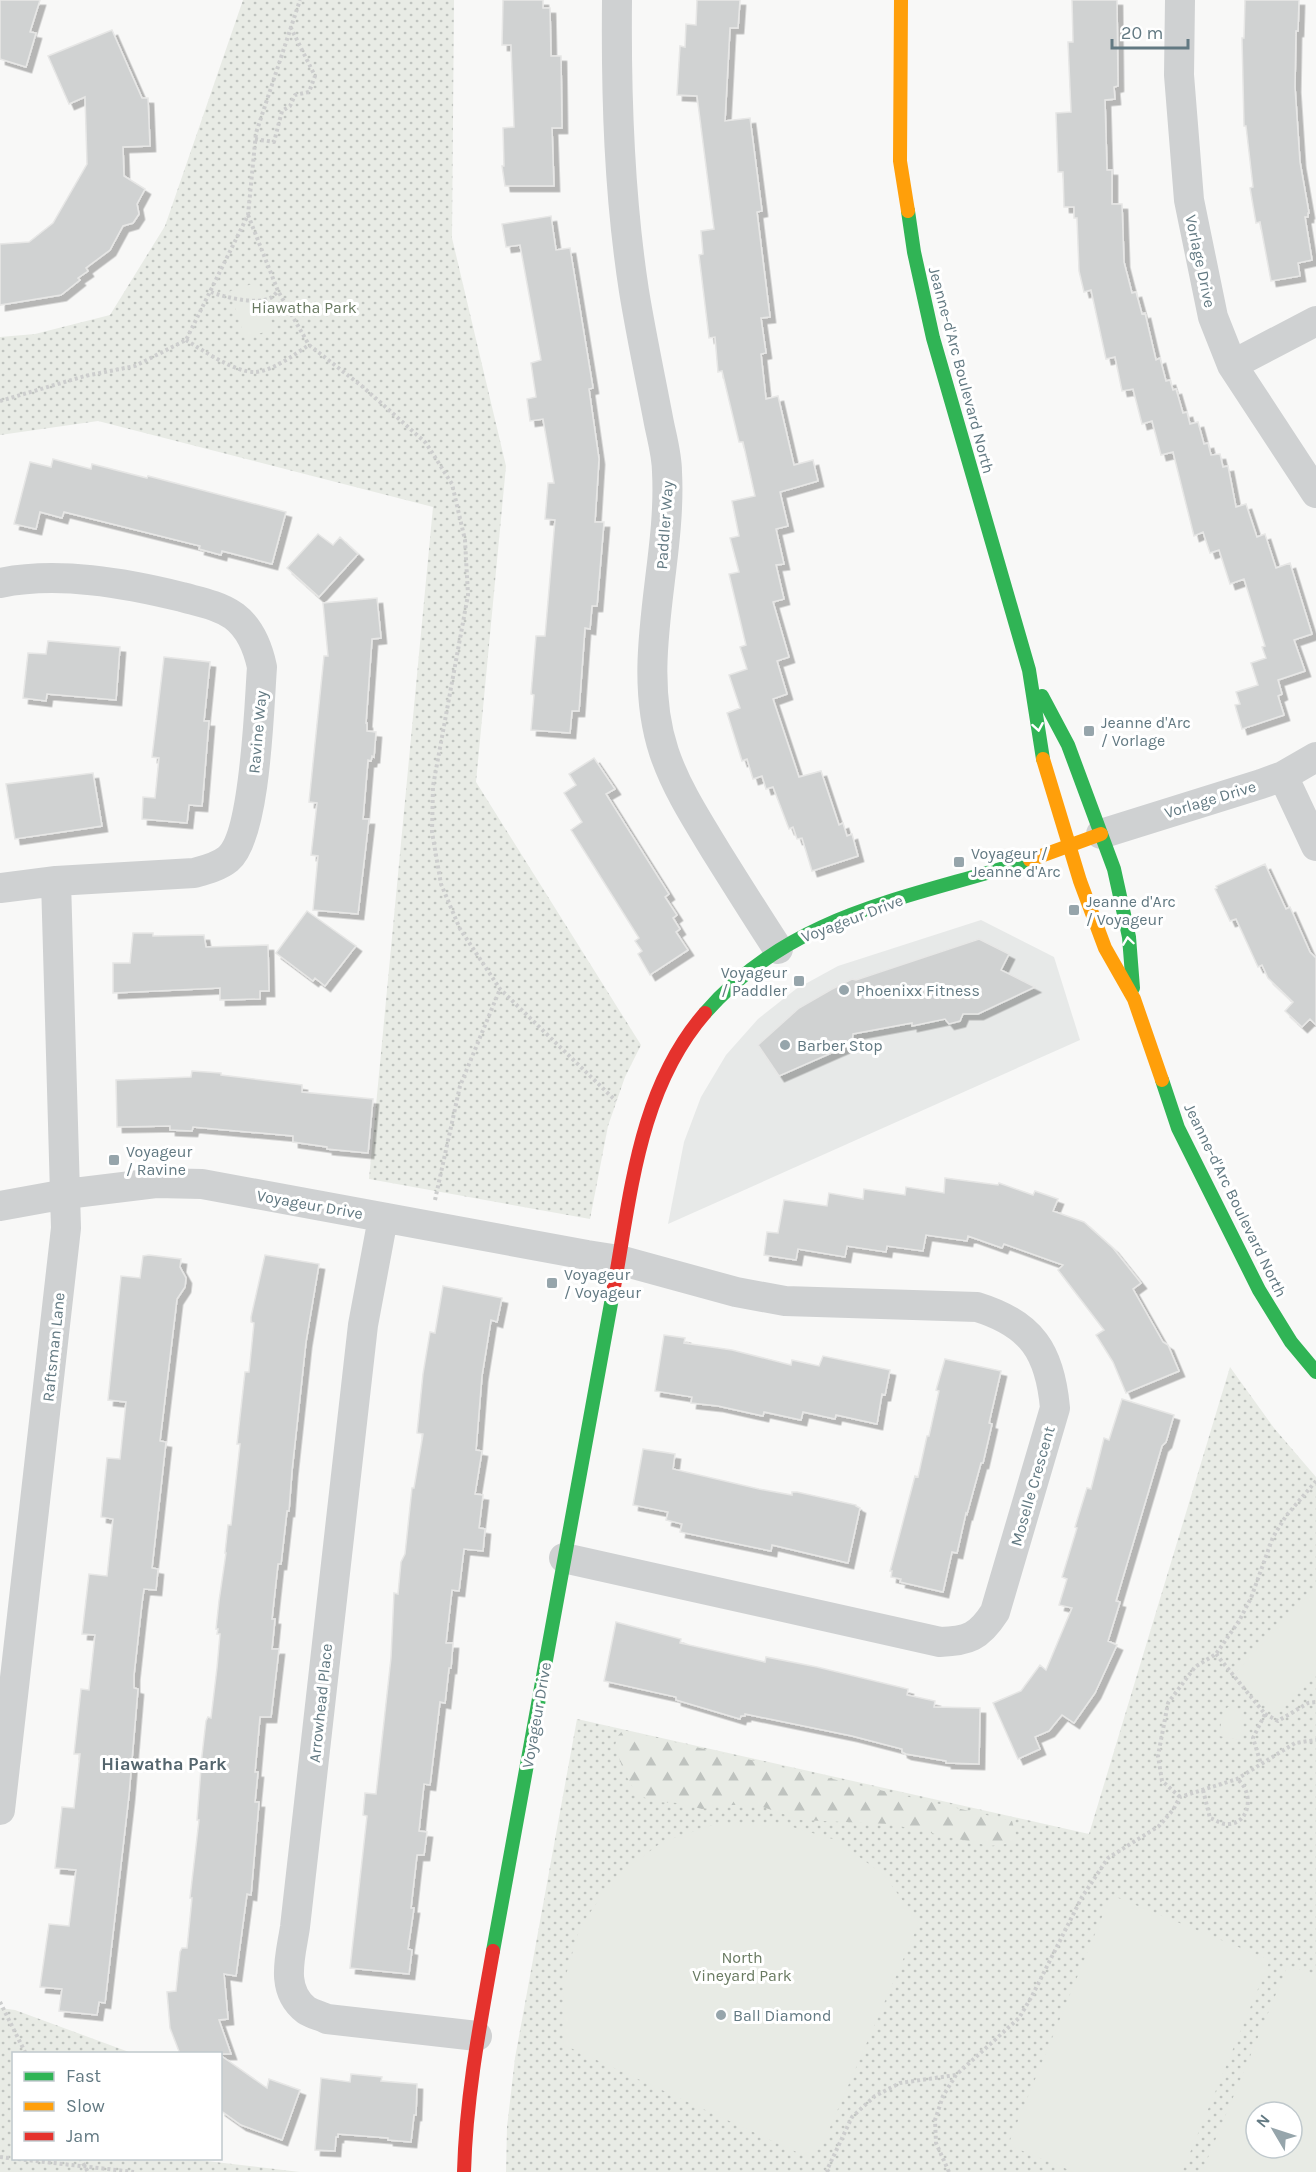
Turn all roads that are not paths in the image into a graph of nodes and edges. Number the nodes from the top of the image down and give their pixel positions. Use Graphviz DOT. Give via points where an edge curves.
graph roads {
  1 [pos="617,0"];
  2 [pos="901,0"];
  3 [pos="1180,0"];
  4 [pos="1316,321"];
  5 [pos="1232,365"];
  6 [pos="1316,493"];
  7 [pos="0,583"];
  8 [pos="1029,670"];
  9 [pos="1316,757"];
  10 [pos="1284,776"];
  11 [pos="1101,834"];
  12 [pos="1070,846"];
  13 [pos="1316,846"];
  14 [pos="56,881"];
  15 [pos="0,888"];
  16 [pos="778,949"];
  17 [pos="1134,999"];
  18 [pos="66,1194"];
  19 [pos="0,1206"];
  20 [pos="383,1218"];
  21 [pos="619,1260"];
  22 [pos="1316,1372"];
  23 [pos="564,1558"];
  24 [pos="0,1810"];
  25 [pos="477,2036"];
  26 [pos="464,2172"];
  1 -- 16 [label="street, Paddler Way" via="616,82 626,227 667,469 668,505 653,661 657,723 664,751 688,806"];
  2 -- 8 [label="main road, Jeanne-d'Arc Boulevard North" via="900,161 914,252 933,338"];
  3 -- 5 [label="street, Vorlage Drive" via="1179,75 1189,200 1213,316"];
  4 -- 5 [label="street"];
  5 -- 6 [label="street, Vorlage Drive"];
  7 -- 14 [label="street, Ravine Way" via="31,578 103,582 217,606 235,616 249,633 262,667 250,805 243,833 229,858 194,873"];
  8 -- 11 [label="main road, Jeanne-d'Arc Boulevard North" via="1068,745"];
  8 -- 12 [label="main road, Jeanne-d'Arc Boulevard North, one-way" via="1043,757"];
  9 -- 10 [label="street, Vorlage Drive"];
  10 -- 11 [label="street, Vorlage Drive"];
  10 -- 13 [label="street"];
  11 -- 12 [label="main road, Voyageur Drive"];
  17 -- 11 [label="main road, Jeanne-d'Arc Boulevard North, one-way" via="1129,937 1114,869"];
  12 -- 16 [label="main road, Voyageur Drive" via="871,908 808,932"];
  12 -- 17 [label="main road, Jeanne-d'Arc Boulevard North" via="1105,948"];
  14 -- 15 [label="street, Ravine Way"];
  14 -- 18 [label="street, Raftsman Lane"];
  16 -- 21 [label="main road, Voyageur Drive" via="702,1013 673,1059 646,1117"];
  17 -- 22 [label="main road, Jeanne-d'Arc Boulevard North" via="1178,1128 1259,1290"];
  18 -- 19 [label="street, Voyageur Drive"];
  18 -- 20 [label="street, Voyageur Drive" via="156,1183 202,1184"];
  18 -- 24 [label="street, Raftsman Lane" via="66,1228"];
  20 -- 21 [label="street, Voyageur Drive"];
  20 -- 25 [label="street, Arrowhead Place" via="363,1325 288,1980 293,1995 306,2010 327,2019"];
  21 -- 23 [label="main road, Voyageur Drive"];
  21 -- 23 [label="street, Moselle Crescent" via="784,1301 951,1305 977,1307 1001,1315 1027,1334 1046,1361 1053,1383 1054,1408 995,1612 973,1637 939,1642"];
  23 -- 25 [label="main road, Voyageur Drive"];
  25 -- 26 [label="main road, Voyageur Drive" via="465,2128"];
}
